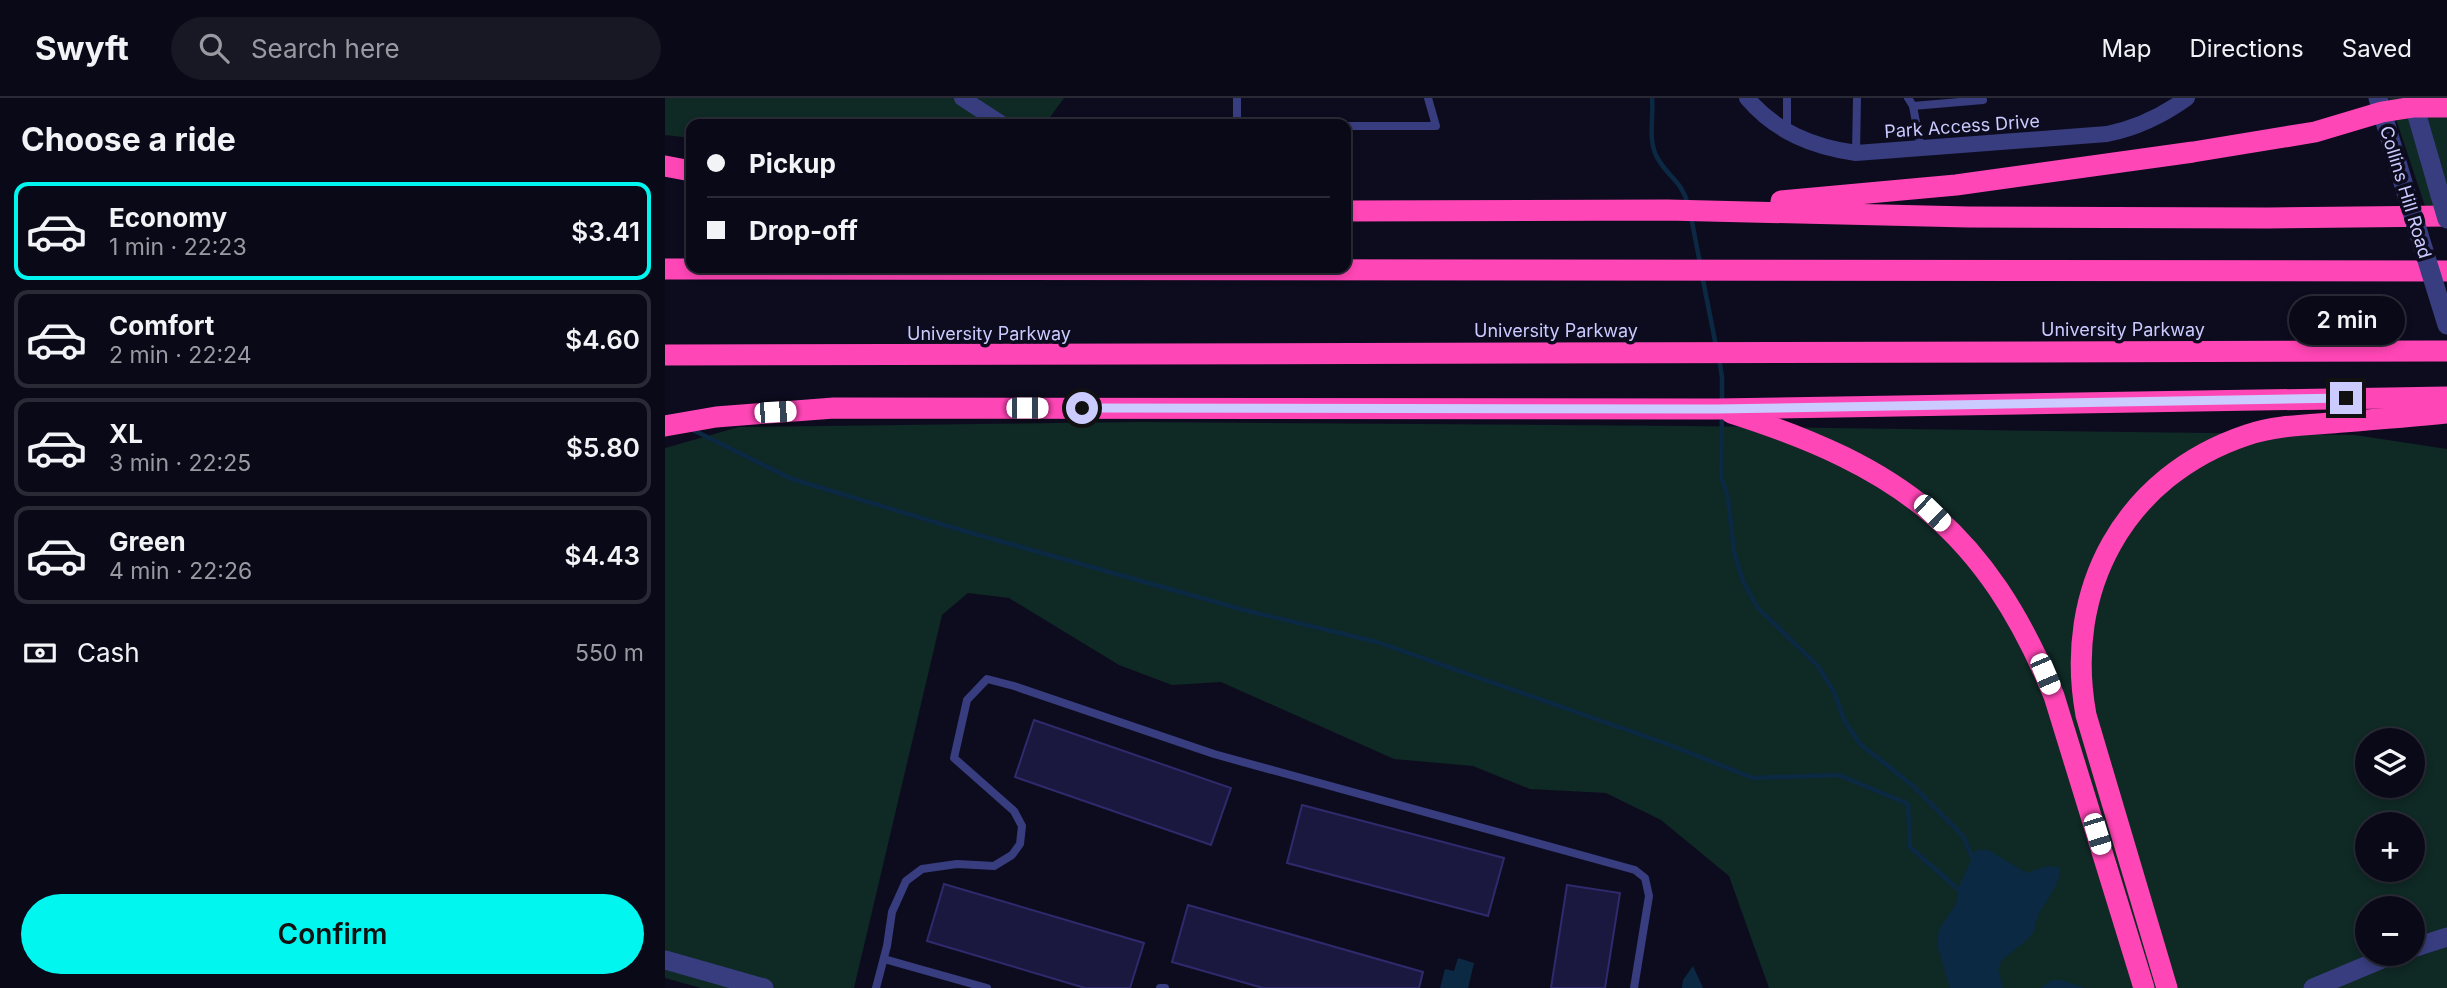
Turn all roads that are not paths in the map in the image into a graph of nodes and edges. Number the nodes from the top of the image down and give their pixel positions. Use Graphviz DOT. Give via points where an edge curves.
graph roads {
  1 [pos="962,98"];
  2 [pos="1237,98"];
  3 [pos="1428,98"];
  4 [pos="1747,98"];
  5 [pos="1787,98"];
  6 [pos="1857,98"];
  7 [pos="1907,98"];
  8 [pos="2187,98"];
  9 [pos="1983,100"];
  10 [pos="2413,102"];
  11 [pos="2380,105"];
  12 [pos="1913,106"];
  13 [pos="2447,107"];
  14 [pos="994,119"];
  15 [pos="1237,119"];
  16 [pos="1351,125"];
  17 [pos="1787,132"];
  18 [pos="1921,149"];
  19 [pos="1856,153"];
  20 [pos="665,166"];
  21 [pos="686,170"];
  22 [pos="1667,210"];
  23 [pos="1351,211"];
  24 [pos="2447,217"];
  25 [pos="665,269"];
  26 [pos="686,269"];
  27 [pos="1351,270"];
  28 [pos="2447,271"];
  29 [pos="2447,326"];
  30 [pos="2447,351"];
  31 [pos="665,355"];
  32 [pos="2447,397"];
  33 [pos="1716,409"];
  34 [pos="2447,414"];
  35 [pos="665,426"];
  36 [pos="2447,937"];
  37 [pos="2425,944"];
  38 [pos="884,959"];
  39 [pos="665,960"];
  40 [pos="2365,966"];
  41 [pos="2170,985"];
  42 [pos="764,988"];
  43 [pos="876,988"];
  44 [pos="987,988"];
  45 [pos="1634,988"];
  46 [pos="2144,988"];
  47 [pos="2313,988"];
  1 -- 14 [label="street"];
  2 -- 15 [label="lane"];
  3 -- 16 [label="lane" via="1436,126"];
  4 -- 17 [label="street, Park Access Drive"];
  5 -- 17 [label="lane"];
  6 -- 19 [label="lane"];
  7 -- 12 [label="lane"];
  8 -- 18 [label="street, Park Access Drive" via="2164,114 2106,135"];
  9 -- 12 [label="lane"];
  10 -- 11 [label="highway"];
  10 -- 13 [label="highway"];
  10 -- 24 [label="street, Collins Hill Road, bridge"];
  11 -- 22 [label="highway" via="2315,132 2193,152 1969,183"];
  11 -- 29 [label="street, Collins Hill Road, bridge"];
  12 -- 18 [label="lane"];
  17 -- 19 [label="street, Park Access Drive" via="1819,146"];
  18 -- 19 [label="street, Park Access Drive"];
  20 -- 21 [label="highway"];
  22 -- 23 [label="highway"];
  22 -- 24 [label="highway" via="1968,217"];
  25 -- 26 [label="highway"];
  27 -- 28 [label="highway"];
  30 -- 31 [label="highway, University Parkway"];
  32 -- 33 [label="highway"];
  33 -- 35 [label="highway" via="834,408 716,417"];
  33 -- 46 [label="highway" via="1868,468 1932,513 1987,571 2020,622 2054,696"];
  34 -- 41 [label="highway" via="2284,427 2216,447 2147,495 2111,543 2098,569 2083,627 2082,693"];
  36 -- 37 [label="street"];
  38 -- 43 [label="lane"];
  38 -- 44 [label="lane"];
  38 -- 45 [label="lane" via="892,912 906,881 922,869 957,864 994,866 1020,844 1022,826 1014,811 954,758 967,700 987,680 1214,754 1635,870 1646,878 1649,896"];
  39 -- 42 [label="street"];
  40 -- 47 [label="street"];
}
